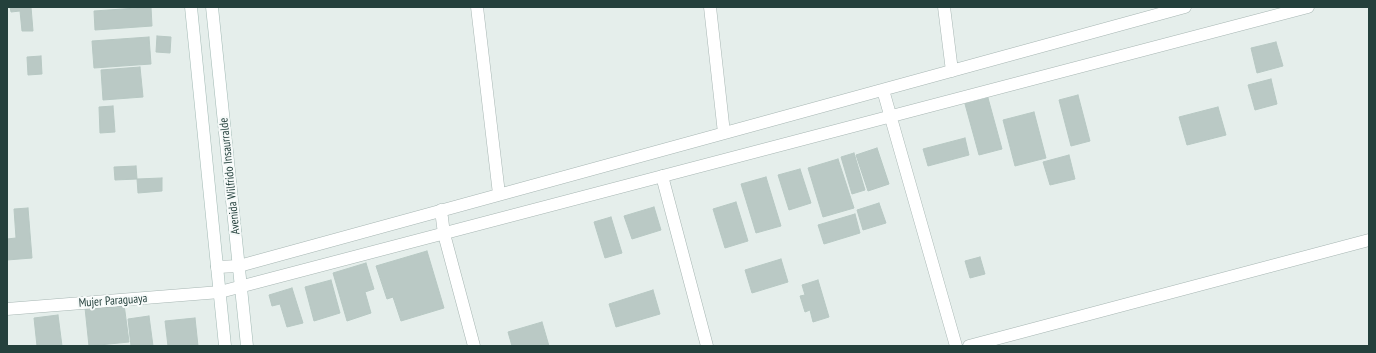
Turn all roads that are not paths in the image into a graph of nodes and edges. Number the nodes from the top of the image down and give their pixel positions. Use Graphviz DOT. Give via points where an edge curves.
graph roads {
  1 [pos="191,7"];
  2 [pos="212,7"];
  3 [pos="477,7"];
  4 [pos="710,7"];
  5 [pos="944,7"];
  6 [pos="1308,7"];
  7 [pos="1178,8"];
  8 [pos="952,71"];
  9 [pos="883,90"];
  10 [pos="890,117"];
  11 [pos="724,133"];
  12 [pos="662,176"];
  13 [pos="499,194"];
  14 [pos="441,210"];
  15 [pos="444,234"];
  16 [pos="1369,240"];
  17 [pos="239,266"];
  18 [pos="217,267"];
  19 [pos="241,287"];
  20 [pos="220,292"];
  21 [pos="7,309"];
  22 [pos="225,346"];
  23 [pos="247,346"];
  24 [pos="474,346"];
  25 [pos="707,346"];
  26 [pos="956,346"];
  27 [pos="969,346"];
  1 -- 18 [label="street, Avenida Wilfrido Insaurralde"];
  2 -- 17 [label="street, Avenida Wilfrido Insaurralde"];
  3 -- 13 [label="street"];
  4 -- 11 [label="street"];
  5 -- 8 [label="street"];
  6 -- 10 [label="street, Mujer Paraguaya"];
  7 -- 8 [label="street"];
  8 -- 9 [label="street"];
  9 -- 10 [label="street"];
  9 -- 11 [label="street"];
  10 -- 12 [label="street, Mujer Paraguaya"];
  10 -- 26 [label="street"];
  11 -- 13 [label="street"];
  12 -- 15 [label="street, Mujer Paraguaya"];
  12 -- 25 [label="street"];
  13 -- 14 [label="street"];
  14 -- 15 [label="street"];
  14 -- 17 [label="street"];
  15 -- 19 [label="street, Mujer Paraguaya"];
  15 -- 24 [label="street"];
  16 -- 27 [label="street"];
  17 -- 18 [label="street"];
  17 -- 19 [label="street, Avenida Wilfrido Insaurralde"];
  18 -- 20 [label="street, Avenida Wilfrido Insaurralde"];
  19 -- 20 [label="street, Mujer Paraguaya"];
  19 -- 23 [label="street, Avenida Wilfrido Insaurralde"];
  20 -- 21 [label="street, Mujer Paraguaya"];
  20 -- 22 [label="street, Avenida Wilfrido Insaurralde"];
}
